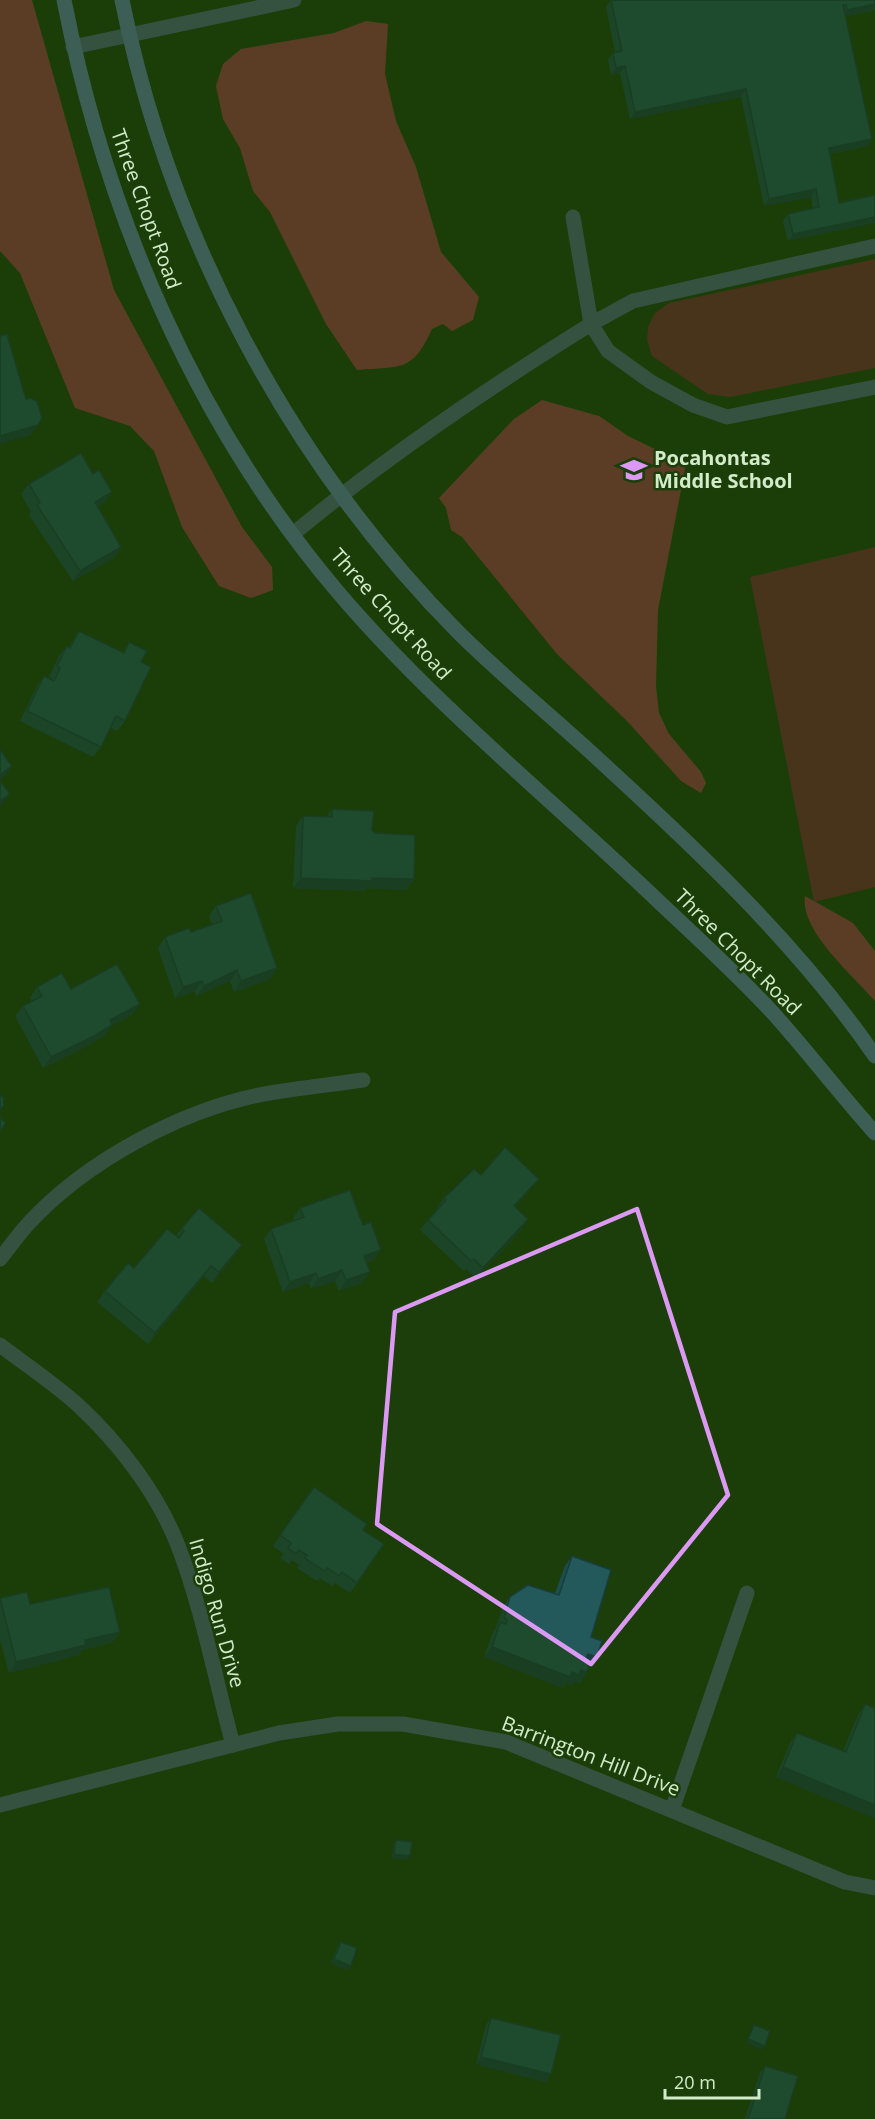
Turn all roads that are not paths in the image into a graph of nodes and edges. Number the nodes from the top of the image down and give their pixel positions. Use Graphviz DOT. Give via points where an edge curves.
graph roads {
  1 [pos="64,0"];
  2 [pos="122,0"];
  3 [pos="294,0"];
  4 [pos="129,35"];
  5 [pos="73,47"];
  6 [pos="573,217"];
  7 [pos="875,246"];
  8 [pos="591,324"];
  9 [pos="875,387"];
  10 [pos="340,495"];
  11 [pos="293,534"];
  12 [pos="875,1056"];
  13 [pos="363,1080"];
  14 [pos="875,1133"];
  15 [pos="0,1259"];
  16 [pos="0,1345"];
  17 [pos="747,1593"];
  18 [pos="232,1745"];
  19 [pos="0,1805"];
  20 [pos="672,1810"];
  21 [pos="875,1888"];
  1 -- 5 [label="main road, Three Chopt Road"];
  2 -- 4 [label="main road, Three Chopt Road"];
  3 -- 4 [label="street"];
  4 -- 5 [label="street"];
  4 -- 10 [label="main road, Three Chopt Road" via="142,85 194,232 269,382"];
  5 -- 11 [label="main road, Three Chopt Road" via="114,194 155,297 207,400"];
  6 -- 8 [label="street"];
  7 -- 8 [label="street" via="633,301"];
  8 -- 9 [label="street" via="608,351 651,382 693,405 727,417"];
  8 -- 10 [label="street" via="489,387"];
  10 -- 11 [label="street"];
  10 -- 12 [label="main road, Three Chopt Road" via="395,564 457,630 751,906"];
  11 -- 14 [label="main road, Three Chopt Road" via="336,590 434,694 774,1014"];
  13 -- 15 [label="street" via="263,1094 143,1137 81,1178 29,1223"];
  16 -- 18 [label="street, Indigo Run Drive" via="80,1407 131,1463 158,1506 177,1542"];
  17 -- 20 [label="street"];
  18 -- 19 [label="street, Barrington Hill Drive"];
  18 -- 20 [label="street, Barrington Hill Drive" via="338,1724 403,1724 506,1742"];
  20 -- 21 [label="street, Barrington Hill Drive" via="845,1882"];
}
